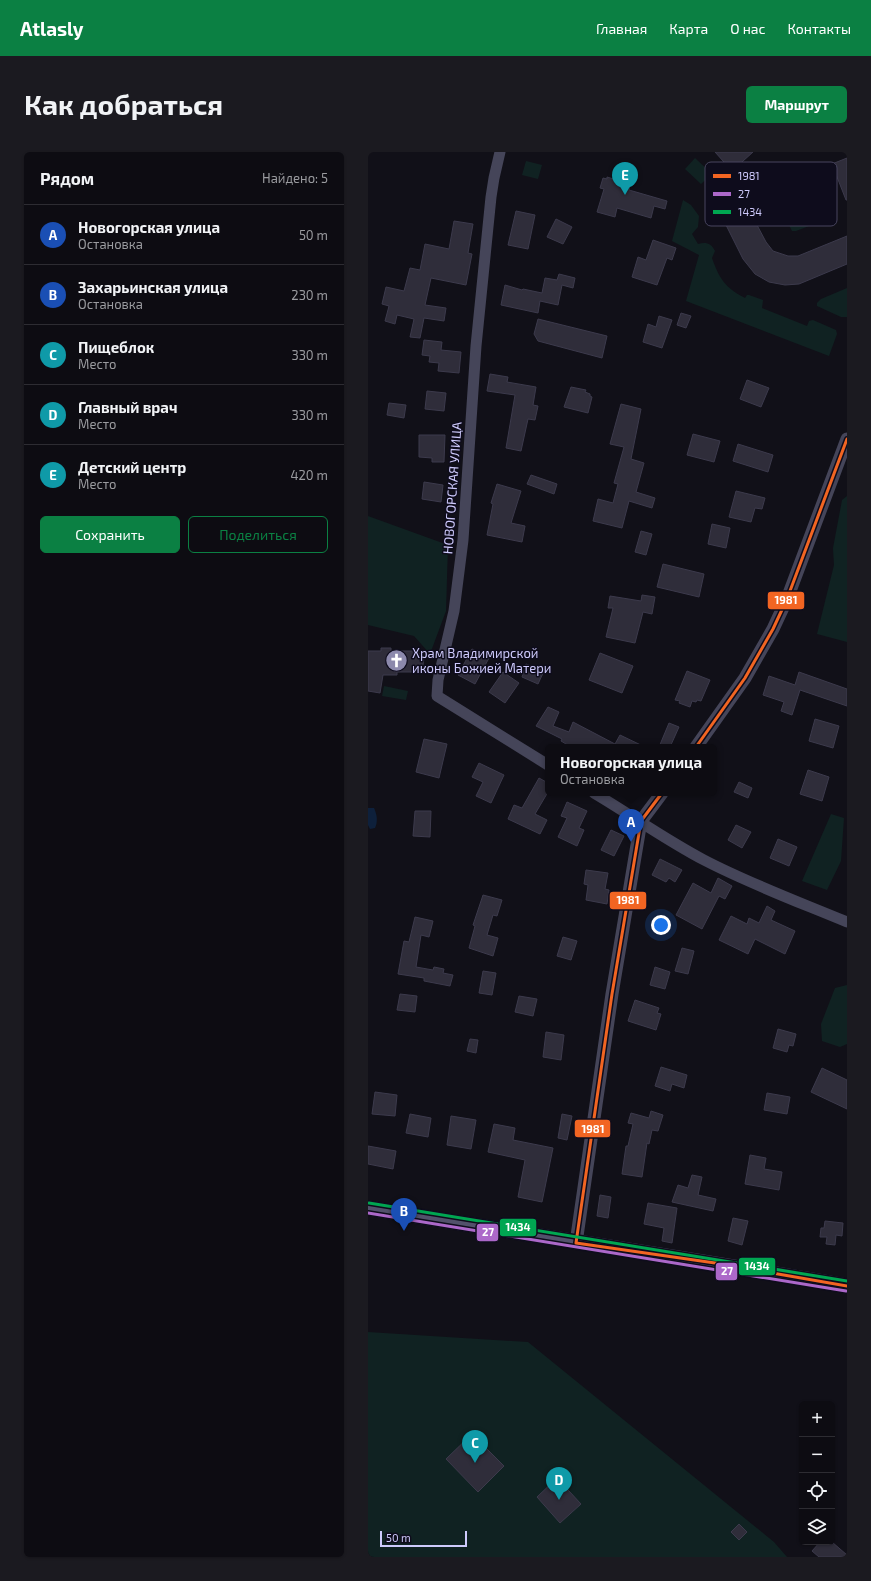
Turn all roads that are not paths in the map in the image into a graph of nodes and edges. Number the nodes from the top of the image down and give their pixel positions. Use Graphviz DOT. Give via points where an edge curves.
graph roads {
  1 [pos="500,152"];
  2 [pos="847,439"];
  3 [pos="698,744"];
  4 [pos="545,763"];
  5 [pos="599,796"];
  6 [pos="660,796"];
  7 [pos="641,821"];
  8 [pos="847,922"];
  9 [pos="368,1208"];
  10 [pos="576,1243"];
  11 [pos="847,1286"];
  1 -- 4 [label="street, НОВОГОРСКАЯ УЛИЦА" via="493,184 482,293 454,611 438,680 437,696"];
  2 -- 3 [label="street" via="787,599 745,678"];
  5 -- 7 [label="street"];
  6 -- 7 [label="street"];
  7 -- 8 [label="street" via="662,837 739,878"];
  7 -- 10 [label="street" via="612,994"];
  9 -- 10 [label="main road"];
  10 -- 11 [label="main road" via="715,1263"];
}
